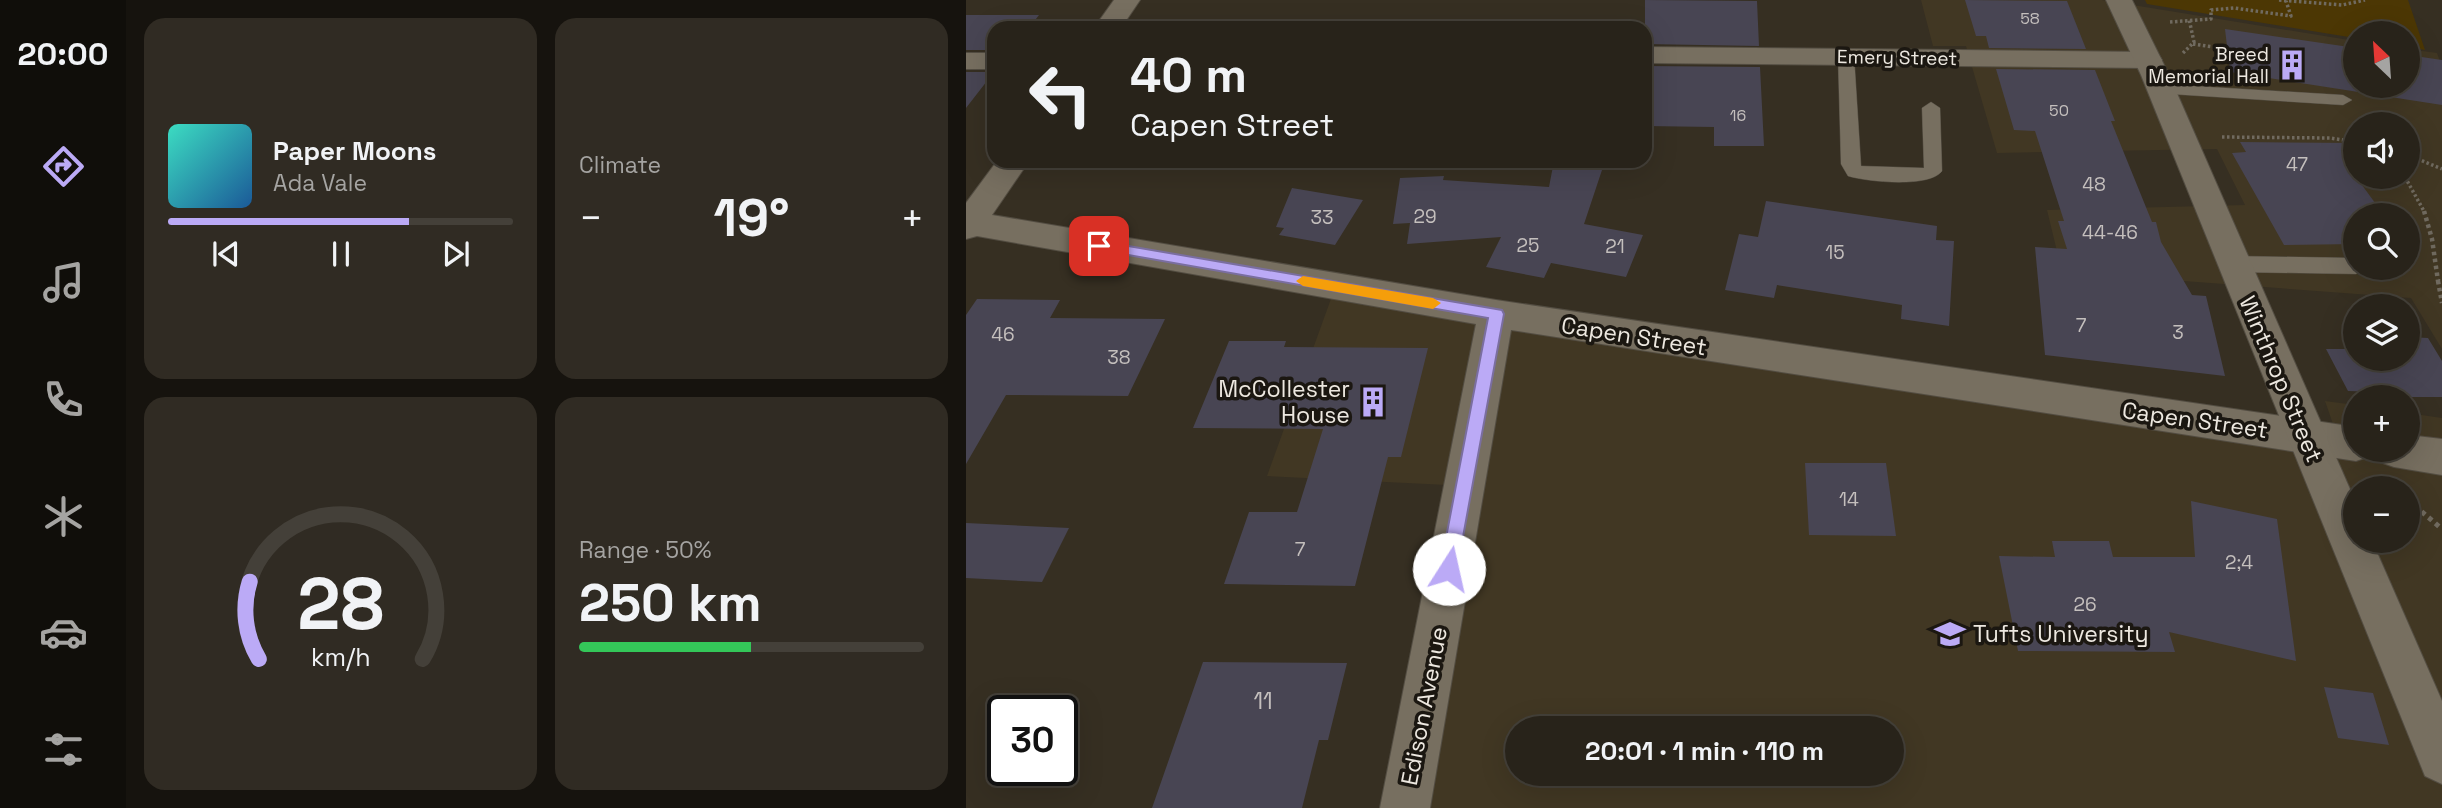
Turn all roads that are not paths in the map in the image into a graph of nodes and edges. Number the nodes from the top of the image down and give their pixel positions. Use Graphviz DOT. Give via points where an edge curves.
graph roads {
  1 [pos="1127,0"];
  2 [pos="2119,0"];
  3 [pos="1112,21"];
  4 [pos="1652,55"];
  5 [pos="1846,56"];
  6 [pos="966,61"];
  7 [pos="987,61"];
  8 [pos="2161,68"];
  9 [pos="2343,100"];
  10 [pos="1931,108"];
  11 [pos="1008,168"];
  12 [pos="967,224"];
  13 [pos="2233,264"];
  14 [pos="2343,266"];
  15 [pos="1496,314"];
  16 [pos="2305,437"];
  17 [pos="2343,442"];
  18 [pos="2420,454"];
  19 [pos="2442,457"];
  20 [pos="2442,759"];
  21 [pos="1405,808"];
  1 -- 3 [label="street"];
  2 -- 8 [label="street, Winthrop Street"];
  4 -- 5 [label="street, Emery Street"];
  5 -- 8 [label="street, Emery Street"];
  5 -- 10 [label="lane" via="1850,164 1855,172 1922,176 1933,170"];
  6 -- 7 [label="street"];
  8 -- 9 [label="lane"];
  8 -- 13 [label="street, Winthrop Street"];
  11 -- 12 [label="street"];
  12 -- 15 [label="street, Capen Street"];
  13 -- 14 [label="lane"];
  13 -- 16 [label="street, Winthrop Street"];
  15 -- 16 [label="street, Capen Street"];
  15 -- 21 [label="street, Edison Avenue"];
  16 -- 17 [label="street, Capen Street"];
  16 -- 20 [label="street, Winthrop Street"];
  18 -- 19 [label="street"];
}
